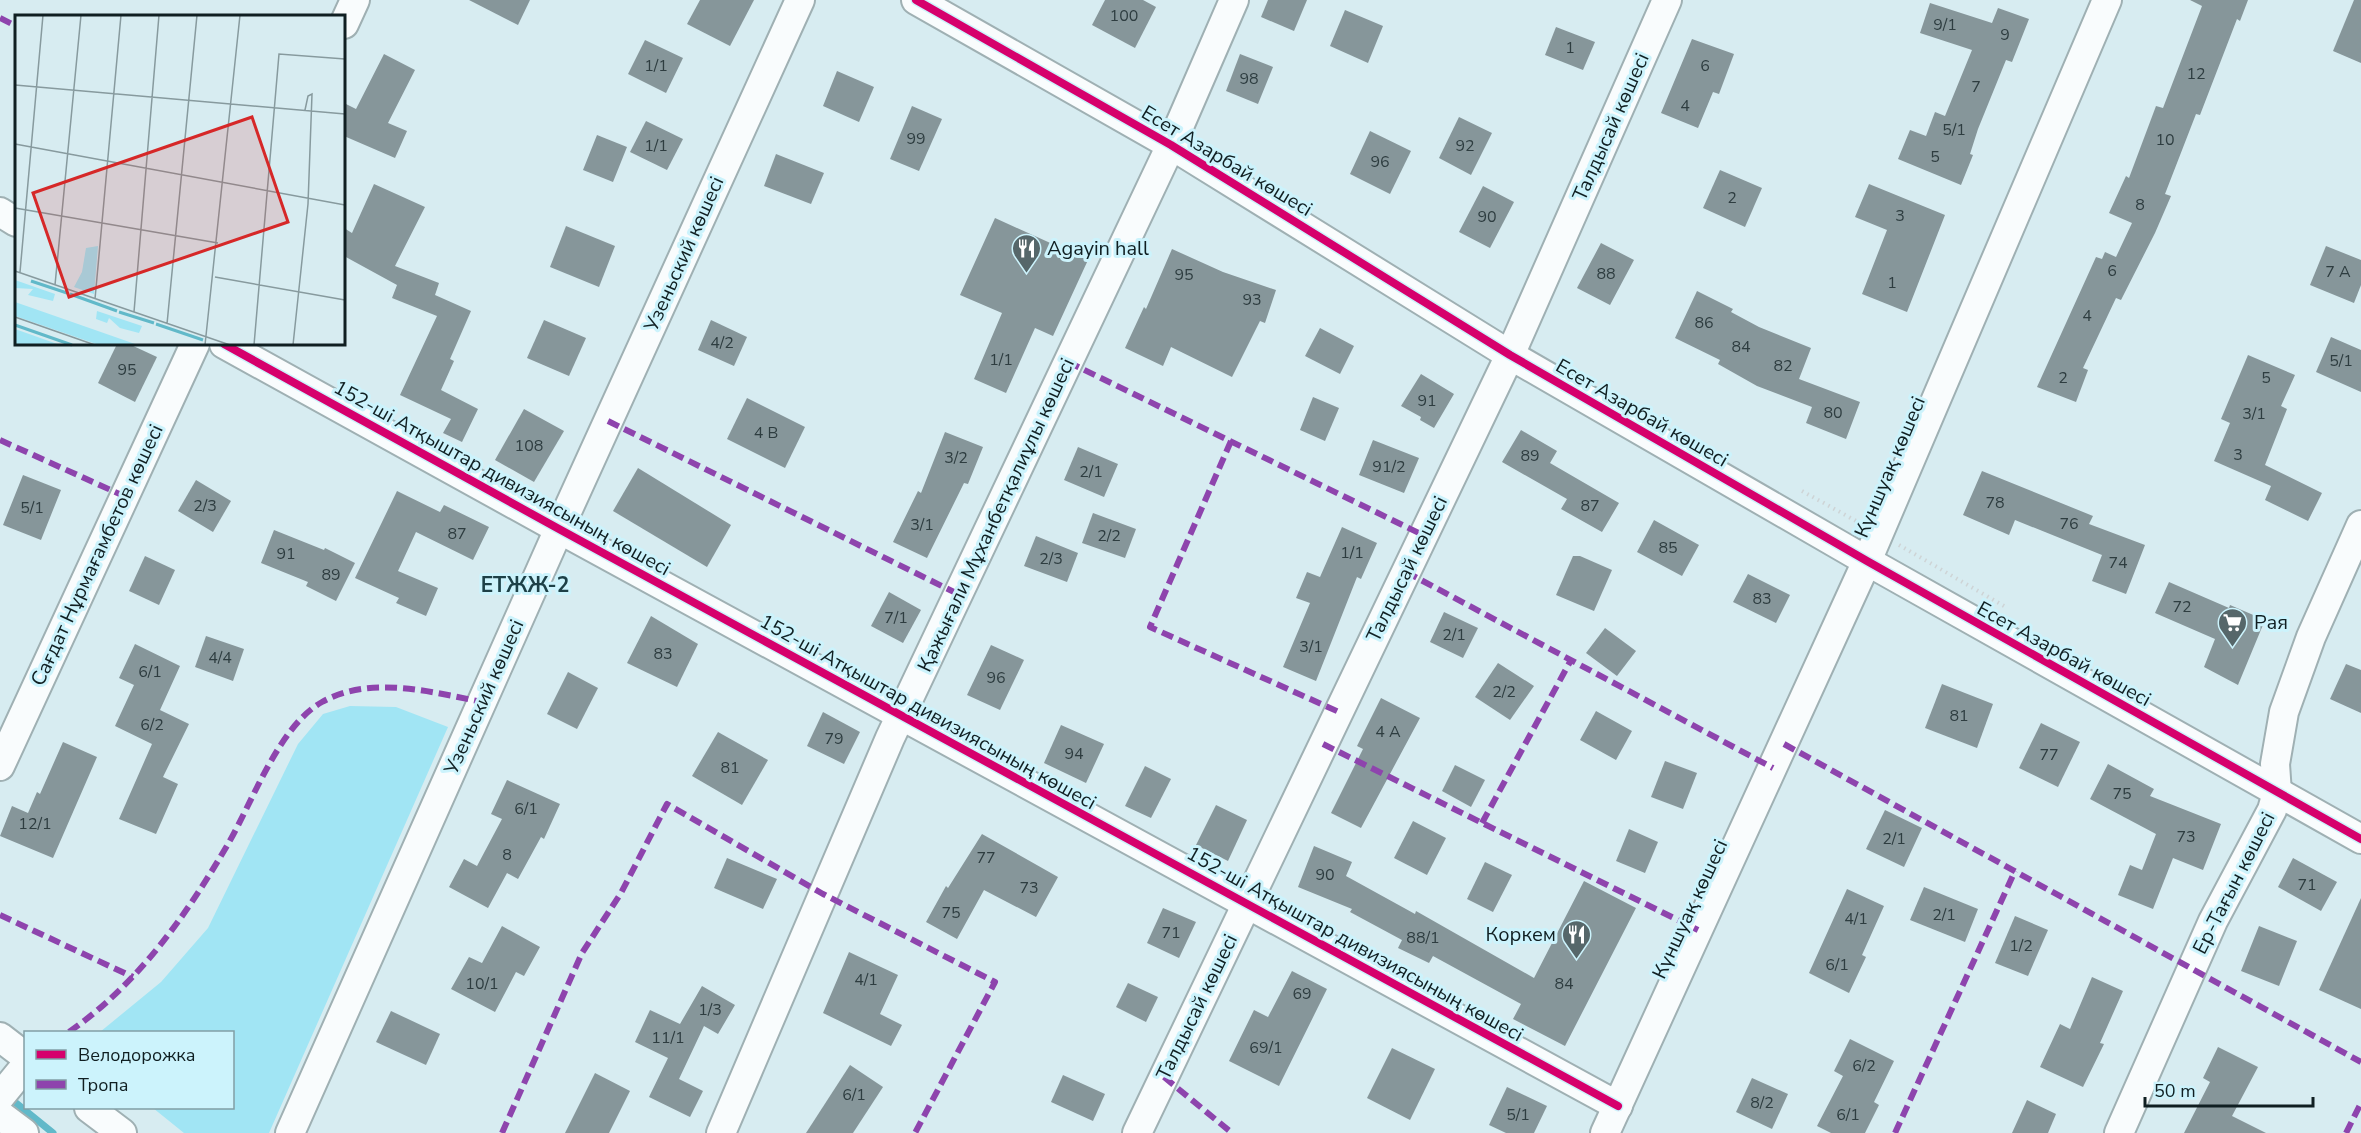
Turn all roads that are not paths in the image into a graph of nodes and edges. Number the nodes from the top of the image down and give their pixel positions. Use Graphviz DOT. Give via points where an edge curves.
graph roads {
  1 [pos="355,0"];
  2 [pos="800,0"];
  3 [pos="916,0"];
  4 [pos="1234,0"];
  5 [pos="1667,0"];
  6 [pos="2107,0"];
  7 [pos="345,22"];
  8 [pos="1171,145"];
  9 [pos="0,212"];
  10 [pos="15,221"];
  11 [pos="195,345"];
  12 [pos="226,345"];
  13 [pos="1510,355"];
  14 [pos="2361,525"];
  15 [pos="559,529"];
  16 [pos="1867,561"];
  17 [pos="900,716"];
  18 [pos="0,766"];
  19 [pos="2277,793"];
  20 [pos="2361,839"];
  21 [pos="1247,904"];
  22 [pos="0,1037"];
  23 [pos="24,1055"];
  24 [pos="24,1067"];
  25 [pos="0,1097"];
  26 [pos="1618,1106"];
  27 [pos="92,1109"];
  28 [pos="0,1115"];
  29 [pos="24,1133"];
  30 [pos="122,1133"];
  31 [pos="290,1133"];
  32 [pos="721,1133"];
  33 [pos="1137,1133"];
  34 [pos="1605,1133"];
  35 [pos="2119,1133"];
  1 -- 7 [label="street"];
  2 -- 15 [label="street, Узеньский көшесі"];
  3 -- 8 [label="street, Есет Азарбай көшесі"];
  4 -- 8 [label="street, Қажығали Мұханбетқалиұлы көшесі"];
  5 -- 13 [label="street, Талдысай көшесі"];
  6 -- 16 [label="street, Күншуақ көшесі"];
  8 -- 13 [label="street, Есет Азарбай көшесі"];
  8 -- 17 [label="street, Қажығали Мұханбетқалиұлы көшесі"];
  9 -- 10 [label="street"];
  11 -- 18 [label="street, Сағдат Нұрмағамбетов көшесі"];
  12 -- 15 [label="street, 152-ші Атқыштар дивизиясының көшесі"];
  13 -- 16 [label="street, Есет Азарбай көшесі"];
  13 -- 21 [label="street, Талдысай көшесі"];
  14 -- 19 [label="street, Ер-Тағын көшесі" via="2311,637 2284,712 2276,764"];
  15 -- 17 [label="street, 152-ші Атқыштар дивизиясының көшесі"];
  15 -- 31 [label="street, Узеньский көшесі"];
  16 -- 19 [label="street, Есет Азарбай көшесі"];
  16 -- 26 [label="street, Күншуақ көшесі"];
  17 -- 21 [label="street, 152-ші Атқыштар дивизиясының көшесі"];
  17 -- 32 [label="street, Қажығали Мұханбетқалиұлы көшесі"];
  19 -- 20 [label="street, Есет Азарбай көшесі"];
  19 -- 35 [label="street, Ер-Тағын көшесі" via="2263,831 2213,921"];
  21 -- 26 [label="street, 152-ші Атқыштар дивизиясының көшесі"];
  21 -- 33 [label="street, Талдысай көшесі"];
  22 -- 23 [label="street"];
  24 -- 25 [label="street"];
  26 -- 34 [label="street, Күншуақ көшесі"];
  27 -- 30 [label="street"];
  28 -- 29 [label="street"];
}
